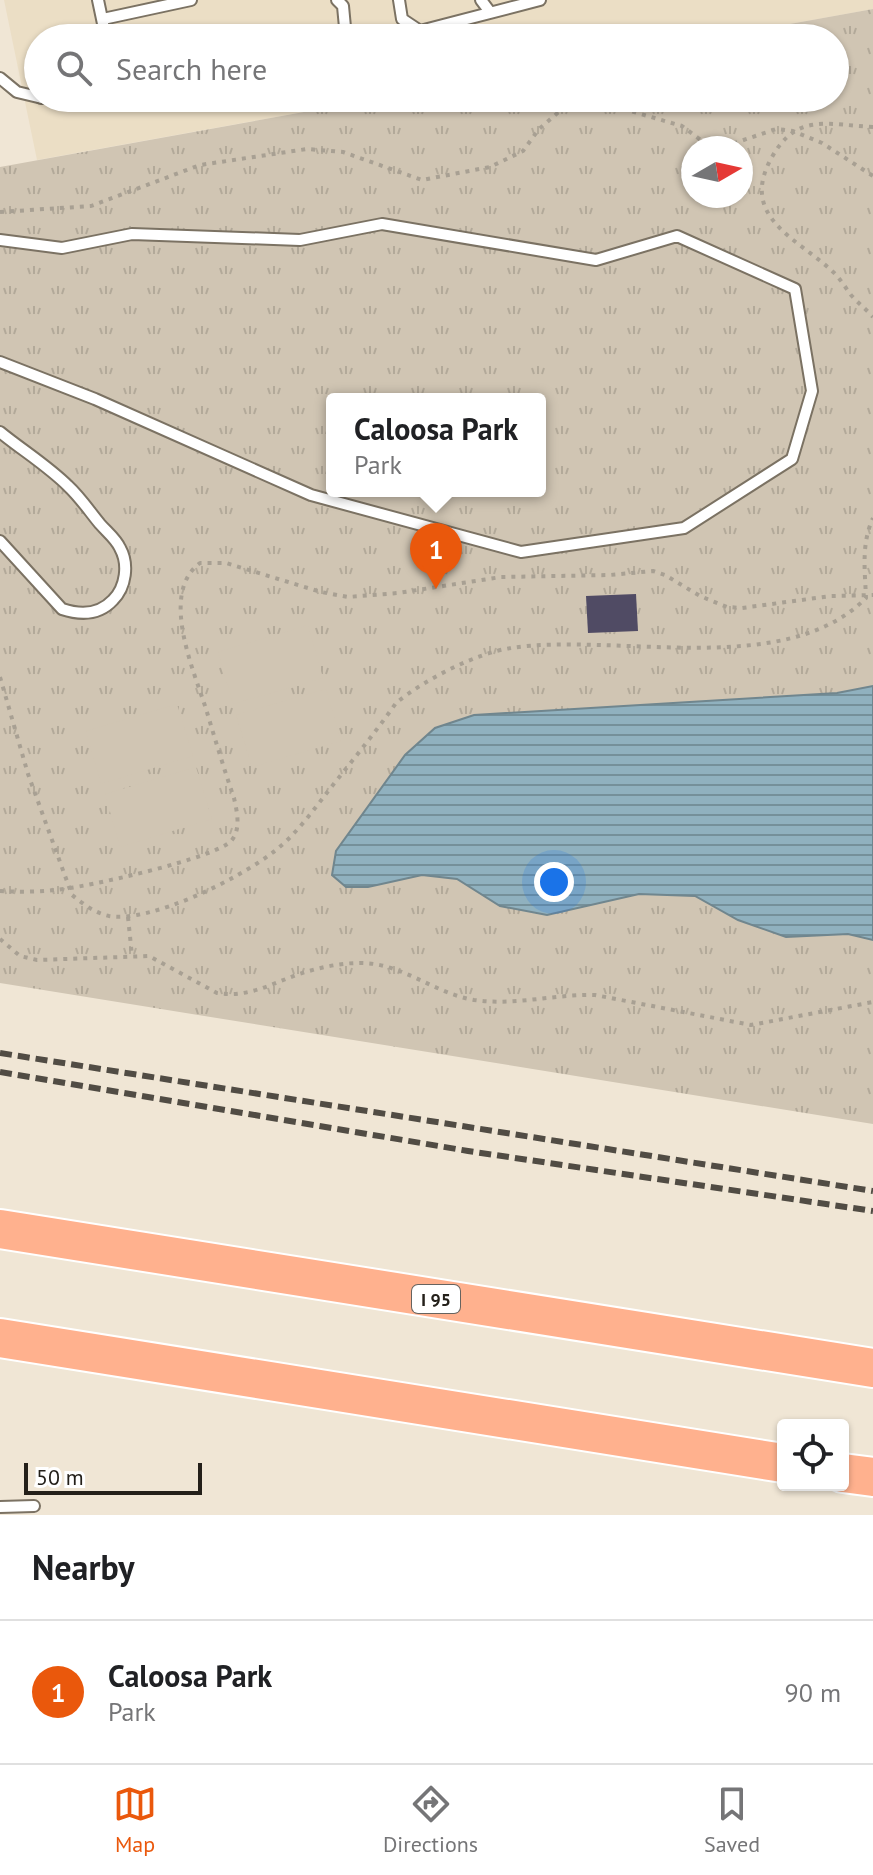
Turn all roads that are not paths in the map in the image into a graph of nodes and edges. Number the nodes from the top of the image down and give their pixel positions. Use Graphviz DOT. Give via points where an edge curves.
graph roads {
  1 [pos="98,0"];
  2 [pos="191,0"];
  3 [pos="337,0"];
  4 [pos="399,0"];
  5 [pos="481,0"];
  6 [pos="540,0"];
  7 [pos="490,12"];
  8 [pos="103,19"];
  9 [pos="104,24"];
  10 [pos="345,24"];
  11 [pos="410,24"];
  12 [pos="446,24"];
  13 [pos="0,78"];
  14 [pos="24,94"];
  15 [pos="1,241"];
  16 [pos="0,362"];
  17 [pos="0,432"];
  18 [pos="0,541"];
  19 [pos="0,1229"];
  20 [pos="0,1338"];
  21 [pos="873,1368"];
  22 [pos="777,1462"];
  23 [pos="849,1474"];
  24 [pos="873,1477"];
  25 [pos="34,1506"];
  26 [pos="0,1507"];
  1 -- 8 [label="lane"];
  2 -- 8 [label="lane"];
  3 -- 10 [label="lane"];
  4 -- 11 [label="lane" via="402,19"];
  5 -- 7 [label="lane"];
  6 -- 7 [label="lane"];
  7 -- 12 [label="lane"];
  8 -- 9 [label="lane"];
  13 -- 14 [label="lane"];
  15 -- 16 [label="lane" via="62,248 132,234 300,240 382,224 596,260 677,236 795,289 812,391 792,459 684,528 521,552 311,495"];
  17 -- 18 [label="lane" via="69,486 120,547 125,560 122,588 114,600 89,613 62,609"];
  19 -- 21 [label="highway, I 95"];
  20 -- 22 [label="highway"];
  23 -- 24 [label="highway"];
  25 -- 26 [label="lane"];
}
